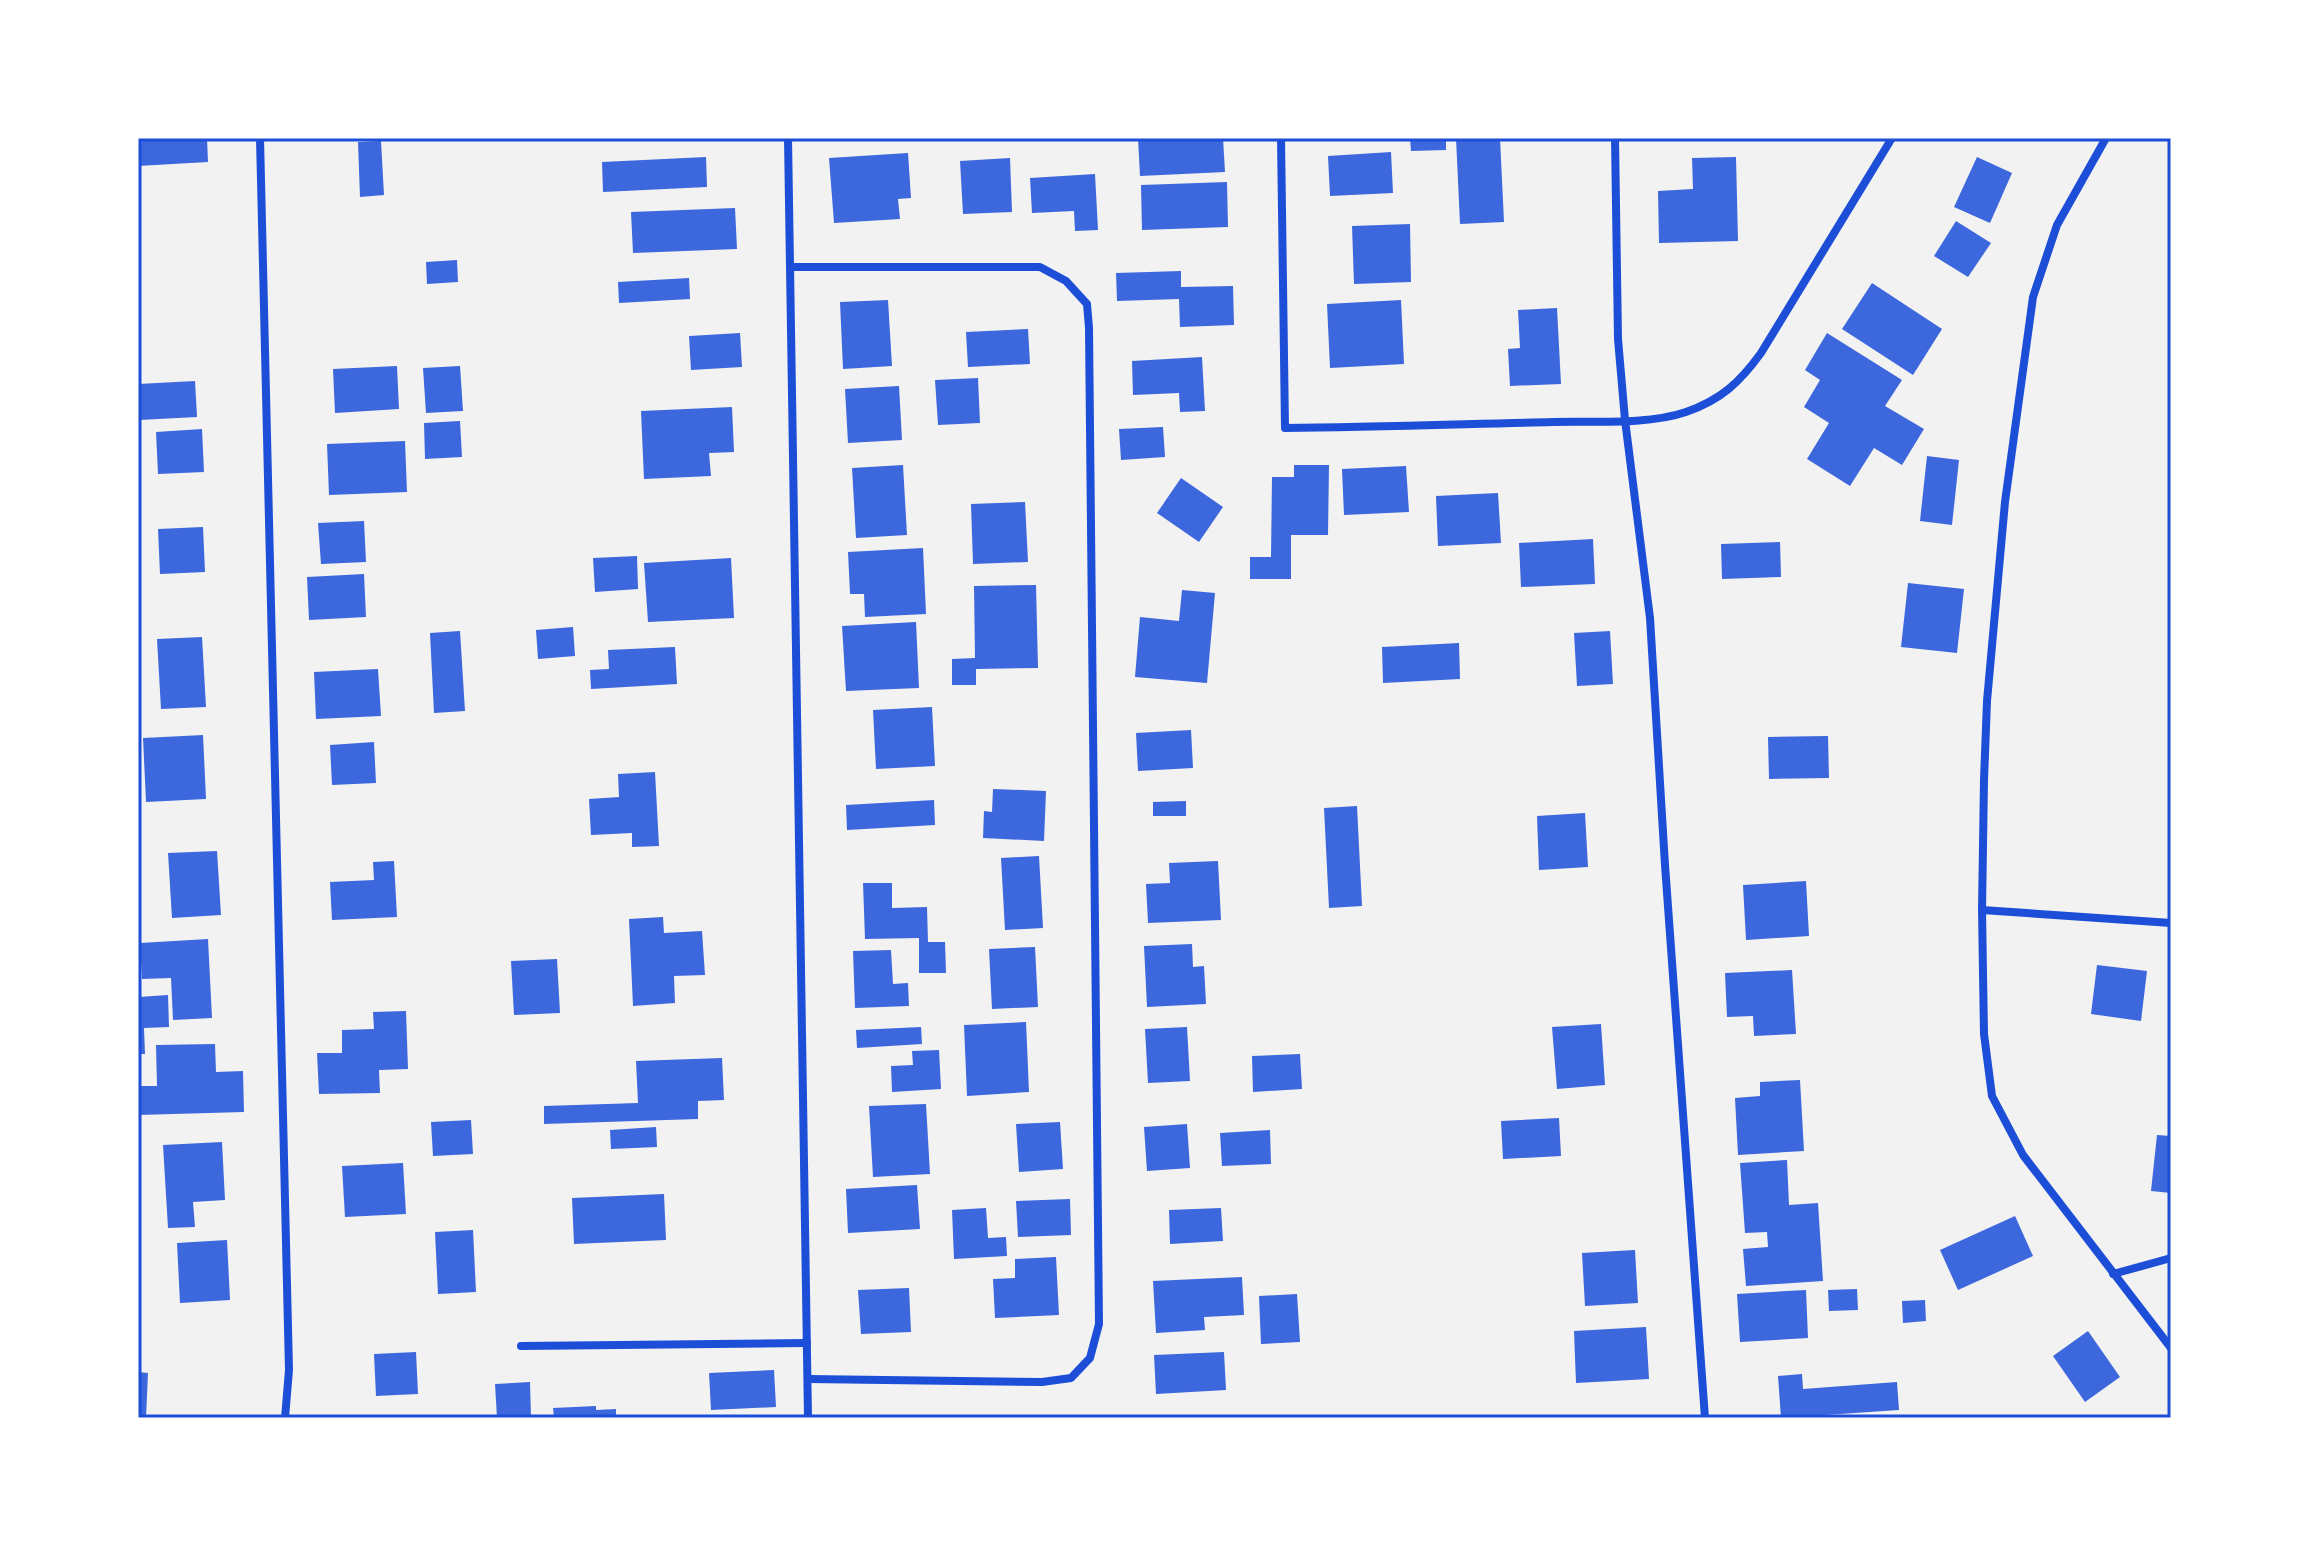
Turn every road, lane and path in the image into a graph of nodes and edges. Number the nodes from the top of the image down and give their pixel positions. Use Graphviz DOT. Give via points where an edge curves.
graph roads {
  1 [pos="260,138"];
  2 [pos="788,138"];
  3 [pos="1281,138"];
  4 [pos="1615,138"];
  5 [pos="1892,138"];
  6 [pos="2106,138"];
  7 [pos="791,267"];
  8 [pos="1625,420"];
  9 [pos="1982,910"];
  10 [pos="2171,923"];
  11 [pos="2171,1258"];
  12 [pos="2113,1274"];
  13 [pos="807,1343"];
  14 [pos="521,1346"];
  15 [pos="2171,1348"];
  16 [pos="808,1379"];
  17 [pos="285,1418"];
  18 [pos="808,1418"];
  19 [pos="1705,1418"];
  1 -- 17 [label="street" via="289,1370"];
  2 -- 7 [label="street"];
  3 -- 8 [label="street" via="1285,428"];
  4 -- 8 [label="street" via="1618,339"];
  5 -- 8 [label="street" via="1743,378 1683,413"];
  6 -- 9 [label="street" via="2057,225 2033,297 2005,502 1987,701"];
  7 -- 13 [label="street"];
  7 -- 16 [label="street" via="1040,267 1066,281 1087,304 1089,328 1099,1324 1090,1358 1071,1378 1042,1382"];
  8 -- 19 [label="street" via="1650,618"];
  9 -- 10 [label="street"];
  9 -- 12 [label="street" via="1984,1034 1992,1096 2023,1155"];
  11 -- 12 [label="street"];
  12 -- 15 [label="street"];
  13 -- 14 [label="street"];
  13 -- 16 [label="street"];
  16 -- 18 [label="street"];
}
